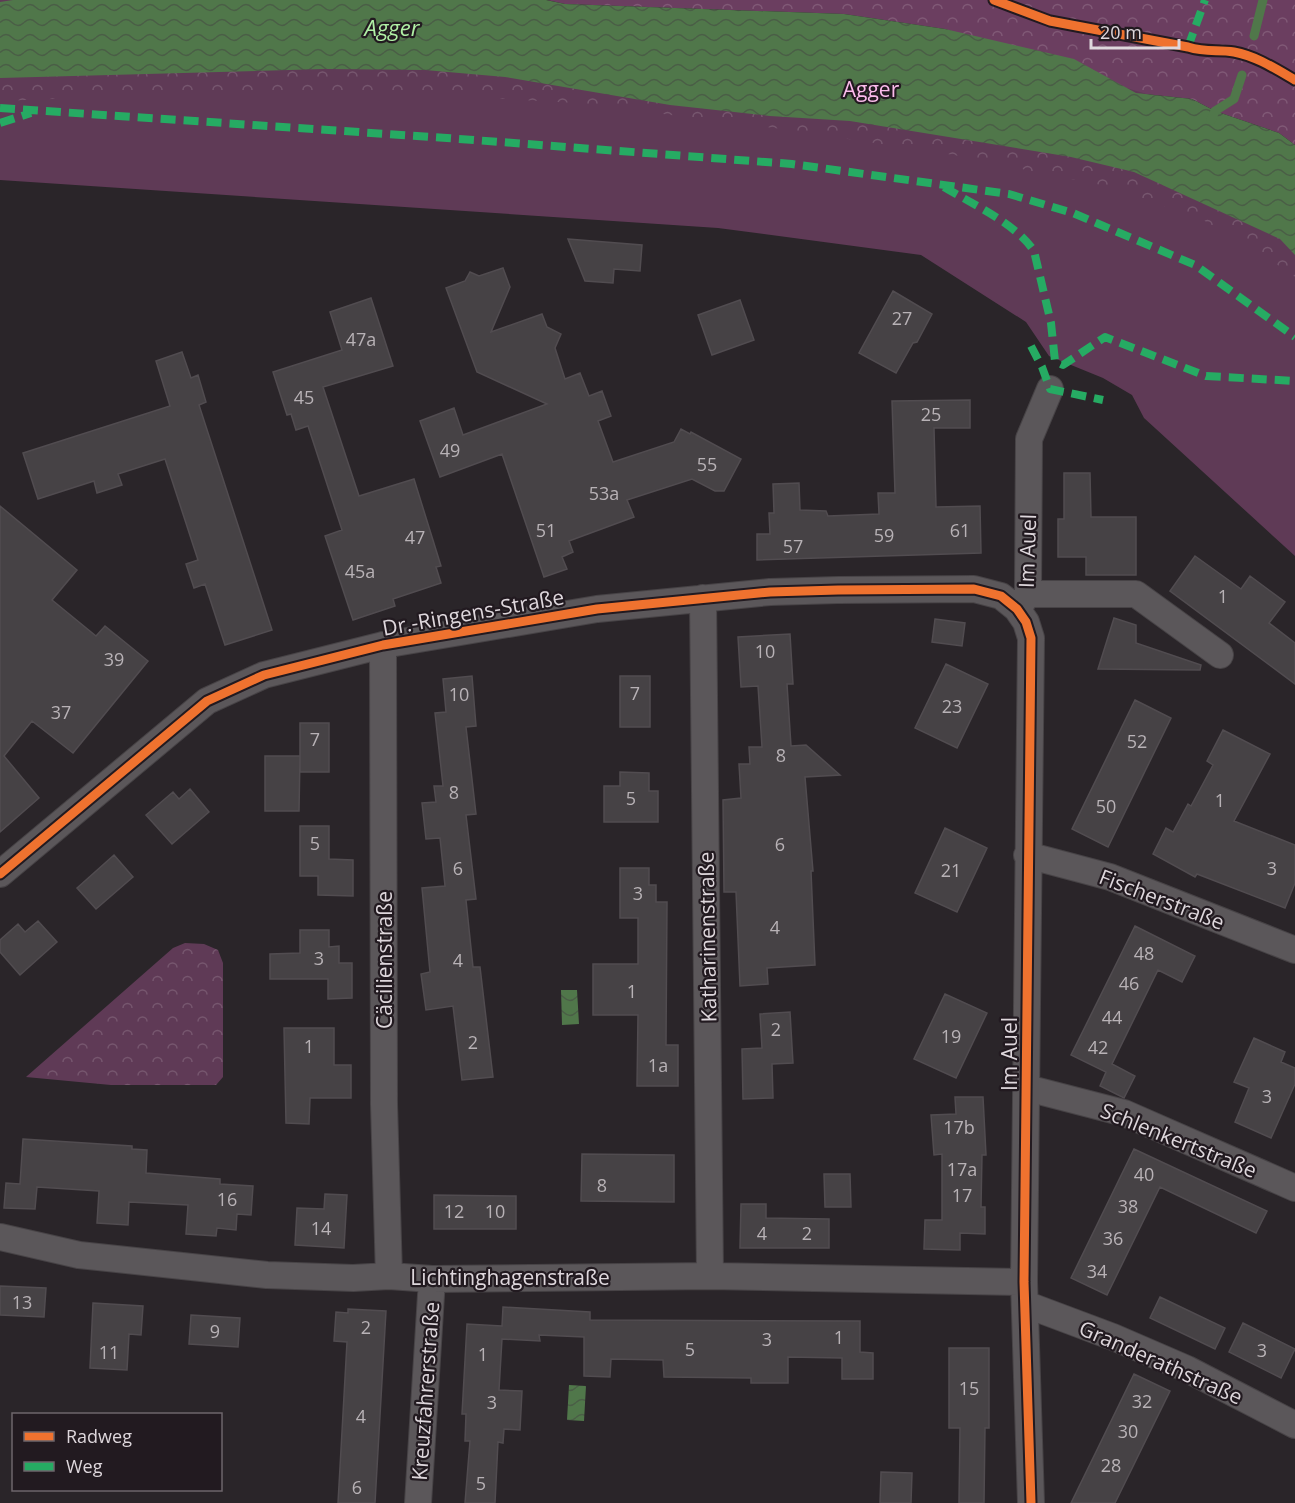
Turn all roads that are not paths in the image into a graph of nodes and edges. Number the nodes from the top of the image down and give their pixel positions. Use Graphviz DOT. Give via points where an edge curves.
graph roads {
  1 [pos="1050,389"];
  2 [pos="703,598"];
  3 [pos="1023,602"];
  4 [pos="383,645"];
  5 [pos="1220,656"];
  6 [pos="1027,855"];
  7 [pos="0,874"];
  8 [pos="1295,950"];
  9 [pos="1027,1088"];
  10 [pos="1295,1188"];
  11 [pos="0,1238"];
  12 [pos="389,1276"];
  13 [pos="710,1276"];
  14 [pos="432,1279"];
  15 [pos="1024,1293"];
  16 [pos="1295,1425"];
  17 [pos="418,1503"];
  18 [pos="1031,1503"];
  1 -- 3 [label="street, Im Auel" via="1029,439"];
  2 -- 3 [label="street, Dr.-Ringens-Straße" via="770,592 974,590"];
  2 -- 4 [label="street, Dr.-Ringens-Straße" via="597,609"];
  2 -- 13 [label="street, Katharinenstraße"];
  3 -- 5 [label="street" via="1136,594"];
  3 -- 6 [label="street, Im Auel" via="1031,638"];
  4 -- 7 [label="street, Dr.-Ringens-Straße" via="264,675 207,701"];
  4 -- 12 [label="street, Cäcilienstraße" via="384,1092"];
  6 -- 8 [label="street, Fischerstraße" via="1110,877"];
  6 -- 9 [label="street, Im Auel"];
  9 -- 10 [label="street, Schlenkertstraße" via="1124,1113"];
  9 -- 15 [label="street, Im Auel"];
  11 -- 12 [label="street, Lichtinghagenstraße" via="79,1254 267,1275"];
  12 -- 14 [label="street, Lichtinghagenstraße"];
  13 -- 14 [label="street, Lichtinghagenstraße"];
  13 -- 15 [label="street, Lichtinghagenstraße"];
  14 -- 17 [label="street, Kreuzfahrerstraße"];
  15 -- 16 [label="street, Granderathstraße" via="1187,1369"];
  15 -- 18 [label="street, Im Auel"];
}
